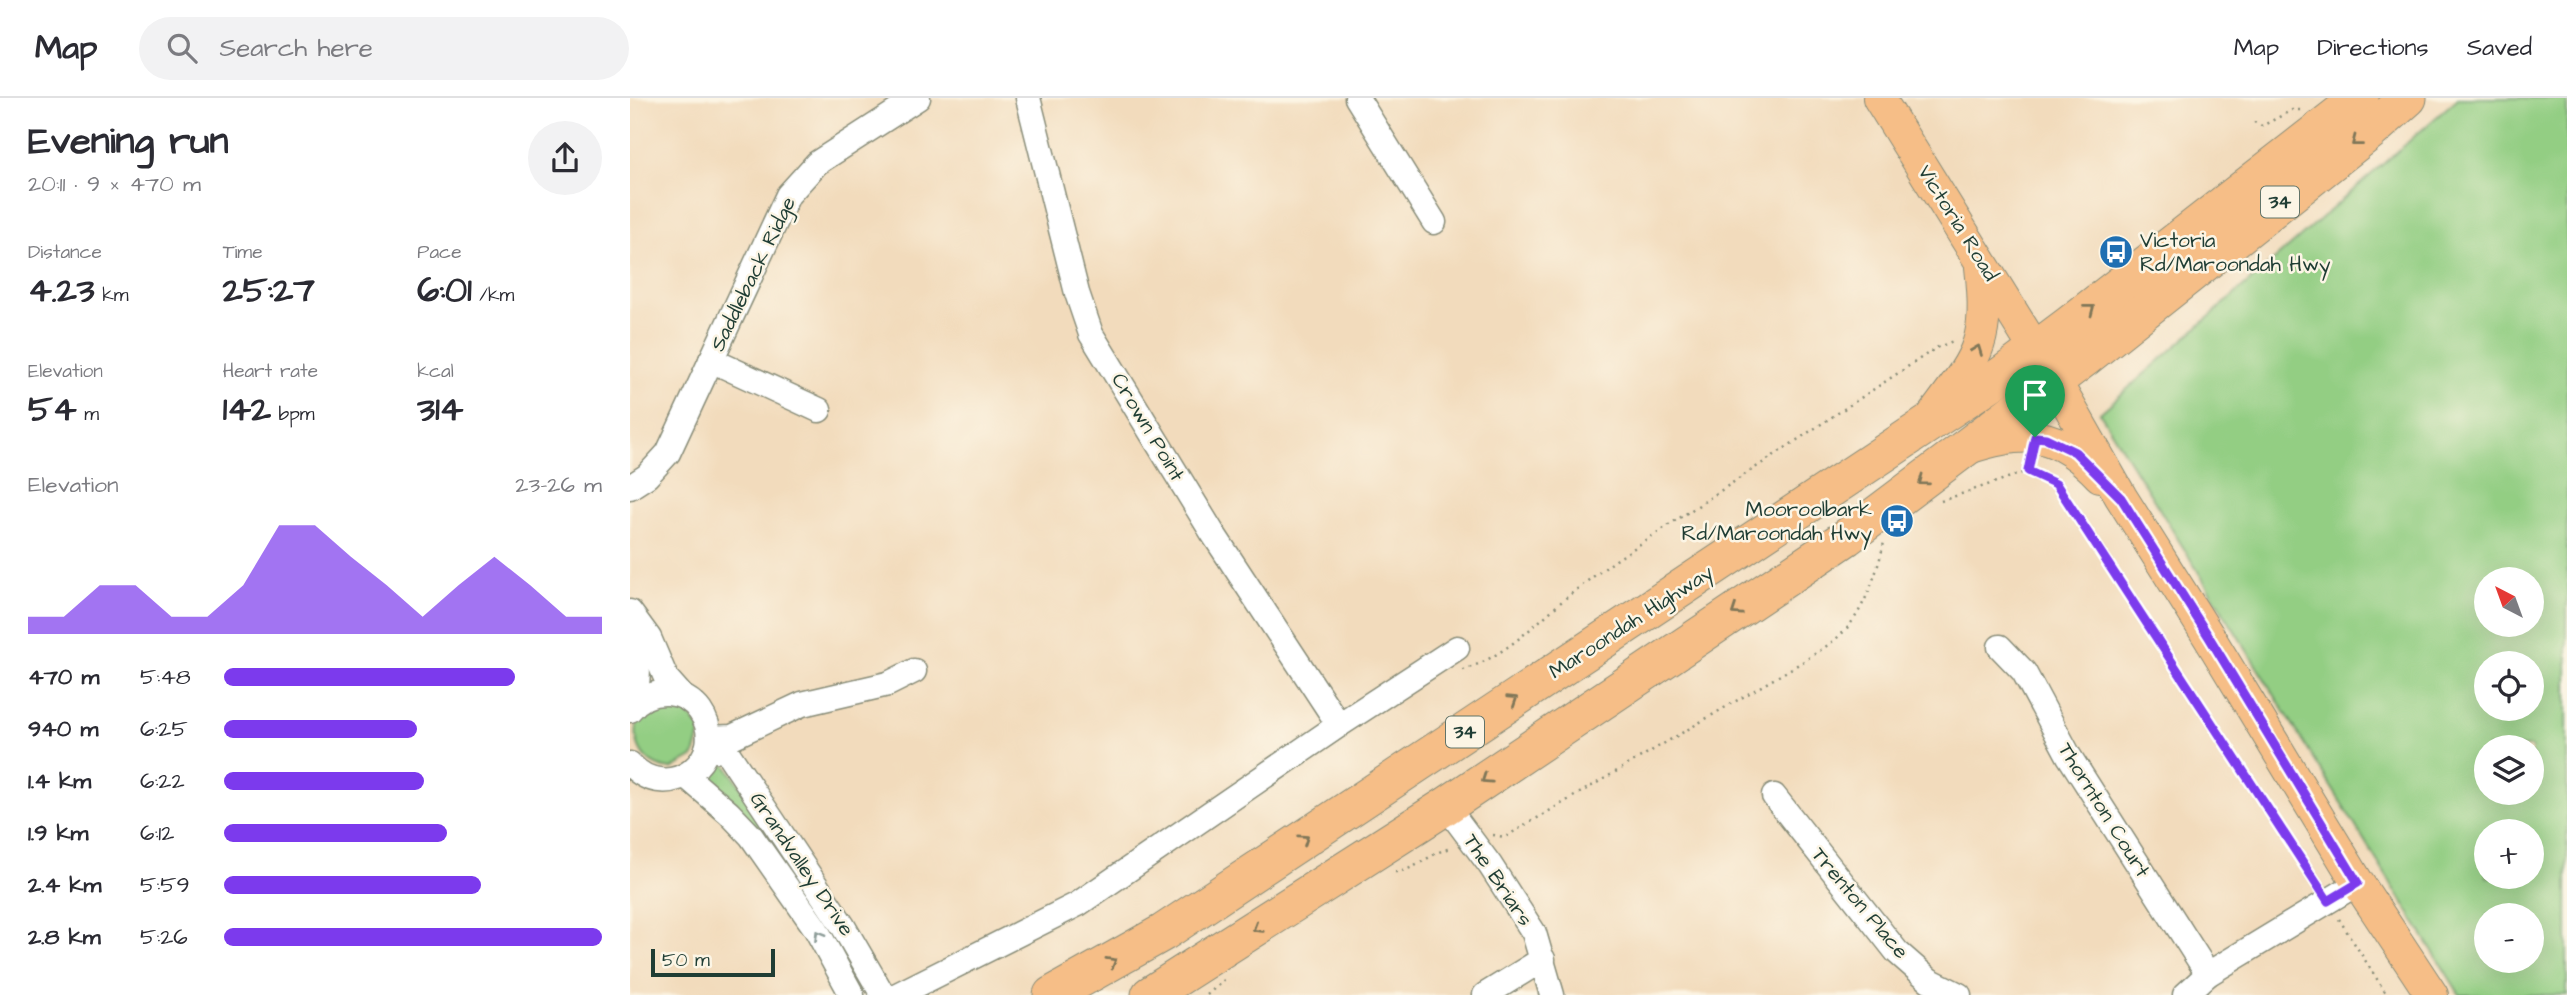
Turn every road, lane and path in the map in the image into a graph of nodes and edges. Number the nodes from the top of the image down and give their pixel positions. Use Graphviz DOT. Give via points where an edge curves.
graph roads {
  1 [pos="918,98"];
  2 [pos="1028,98"];
  3 [pos="1357,98"];
  4 [pos="2360,98"];
  5 [pos="2408,98"];
  6 [pos="1885,100"];
  7 [pos="2305,110"];
  8 [pos="2254,122"];
  9 [pos="1434,222"];
  10 [pos="1980,259"];
  11 [pos="1981,341"];
  12 [pos="2035,349"];
  13 [pos="711,360"];
  14 [pos="2055,381"];
  15 [pos="819,410"];
  16 [pos="1925,426"];
  17 [pos="2035,437"];
  18 [pos="1965,448"];
  19 [pos="2028,471"];
  20 [pos="630,487"];
  21 [pos="2121,498"];
  22 [pos="1931,505"];
  23 [pos="1885,540"];
  24 [pos="630,612"];
  25 [pos="630,632"];
  26 [pos="2000,648"];
  27 [pos="1447,654"];
  28 [pos="914,671"];
  29 [pos="682,696"];
  30 [pos="631,708"];
  31 [pos="1339,725"];
  32 [pos="708,743"];
  33 [pos="635,773"];
  34 [pos="685,776"];
  35 [pos="1774,796"];
  36 [pos="1446,806"];
  37 [pos="1471,840"];
  38 [pos="2358,883"];
  39 [pos="2328,901"];
  40 [pos="1543,959"];
  41 [pos="2207,974"];
  42 [pos="852,995"];
  43 [pos="883,995"];
  44 [pos="897,995"];
  45 [pos="1052,995"];
  46 [pos="1150,995"];
  47 [pos="1485,995"];
  48 [pos="1552,995"];
  49 [pos="1959,995"];
  50 [pos="2185,995"];
  51 [pos="2387,995"];
  52 [pos="2432,995"];
  1 -- 13 [label="street, Saddleback Ridge" via="817,163 789,195"];
  2 -- 31 [label="street, Crown Point" via="1091,334 1212,532"];
  3 -- 9 [label="street"];
  12 -- 4 [label="highway, Maroondah Highway / 34, one-way"];
  5 -- 14 [label="highway, 34, one-way"];
  6 -- 10 [label="main road, Victoria Road"];
  7 -- 8 [label="path" via="2292,110 2262,126"];
  10 -- 11 [label="main road"];
  10 -- 12 [label="main road, Victoria Road"];
  16 -- 11 [label="main road, one-way" via="1973,361"];
  11 -- 27 [label="path" via="1954,340 1936,348 1607,567 1506,650 1456,672 1443,670"];
  12 -- 14 [label="highway"];
  12 -- 16 [label="highway, Maroondah Highway / 34"];
  13 -- 15 [label="street"];
  13 -- 20 [label="street, Saddleback Ridge" via="668,453"];
  14 -- 18 [label="highway, 34"];
  14 -- 21 [label="main road"];
  45 -- 16 [label="highway, Maroondah Highway / 34, one-way" via="1164,932"];
  17 -- 18 [label="main road" via="2001,438"];
  17 -- 19 [label="path"];
  17 -- 21 [label="main road" via="2075,452"];
  18 -- 36 [label="highway, 34, one-way" via="1847,537"];
  19 -- 22 [label="path"];
  19 -- 39 [label="path" via="2056,484"];
  21 -- 38 [label="main road"];
  23 -- 37 [label="path" via="1860,608 1831,642 1505,837 1483,833"];
  24 -- 29 [label="street" via="649,638 666,678"];
  25 -- 30 [label="street" via="639,685"];
  26 -- 41 [label="street, Thornton Court" via="2024,672 2070,756"];
  27 -- 31 [label="street"];
  28 -- 32 [label="street" via="888,684 802,704 732,737"];
  29 -- 30 [label="street" via="655,694"];
  29 -- 32 [label="street" via="699,708 708,728"];
  31 -- 44 [label="street" via="1078,904"];
  32 -- 34 [label="street" via="699,765"];
  32 -- 43 [label="street, Grandvalley Drive" via="729,755 844,926"];
  33 -- 34 [label="street" via="666,781"];
  42 -- 34 [label="street, Grandvalley Drive, one-way" via="816,929 751,836"];
  35 -- 49 [label="street, Trenton Place" via="1897,952 1929,980"];
  36 -- 37 [label="street, The Briars"];
  36 -- 46 [label="highway, 34, one-way"];
  37 -- 40 [label="street, The Briars" via="1534,933"];
  38 -- 39 [label="street"];
  38 -- 52 [label="main road"];
  39 -- 41 [label="street"];
  39 -- 51 [label="path"];
  40 -- 47 [label="street"];
  40 -- 48 [label="street, The Briars"];
  41 -- 50 [label="street"];
}
